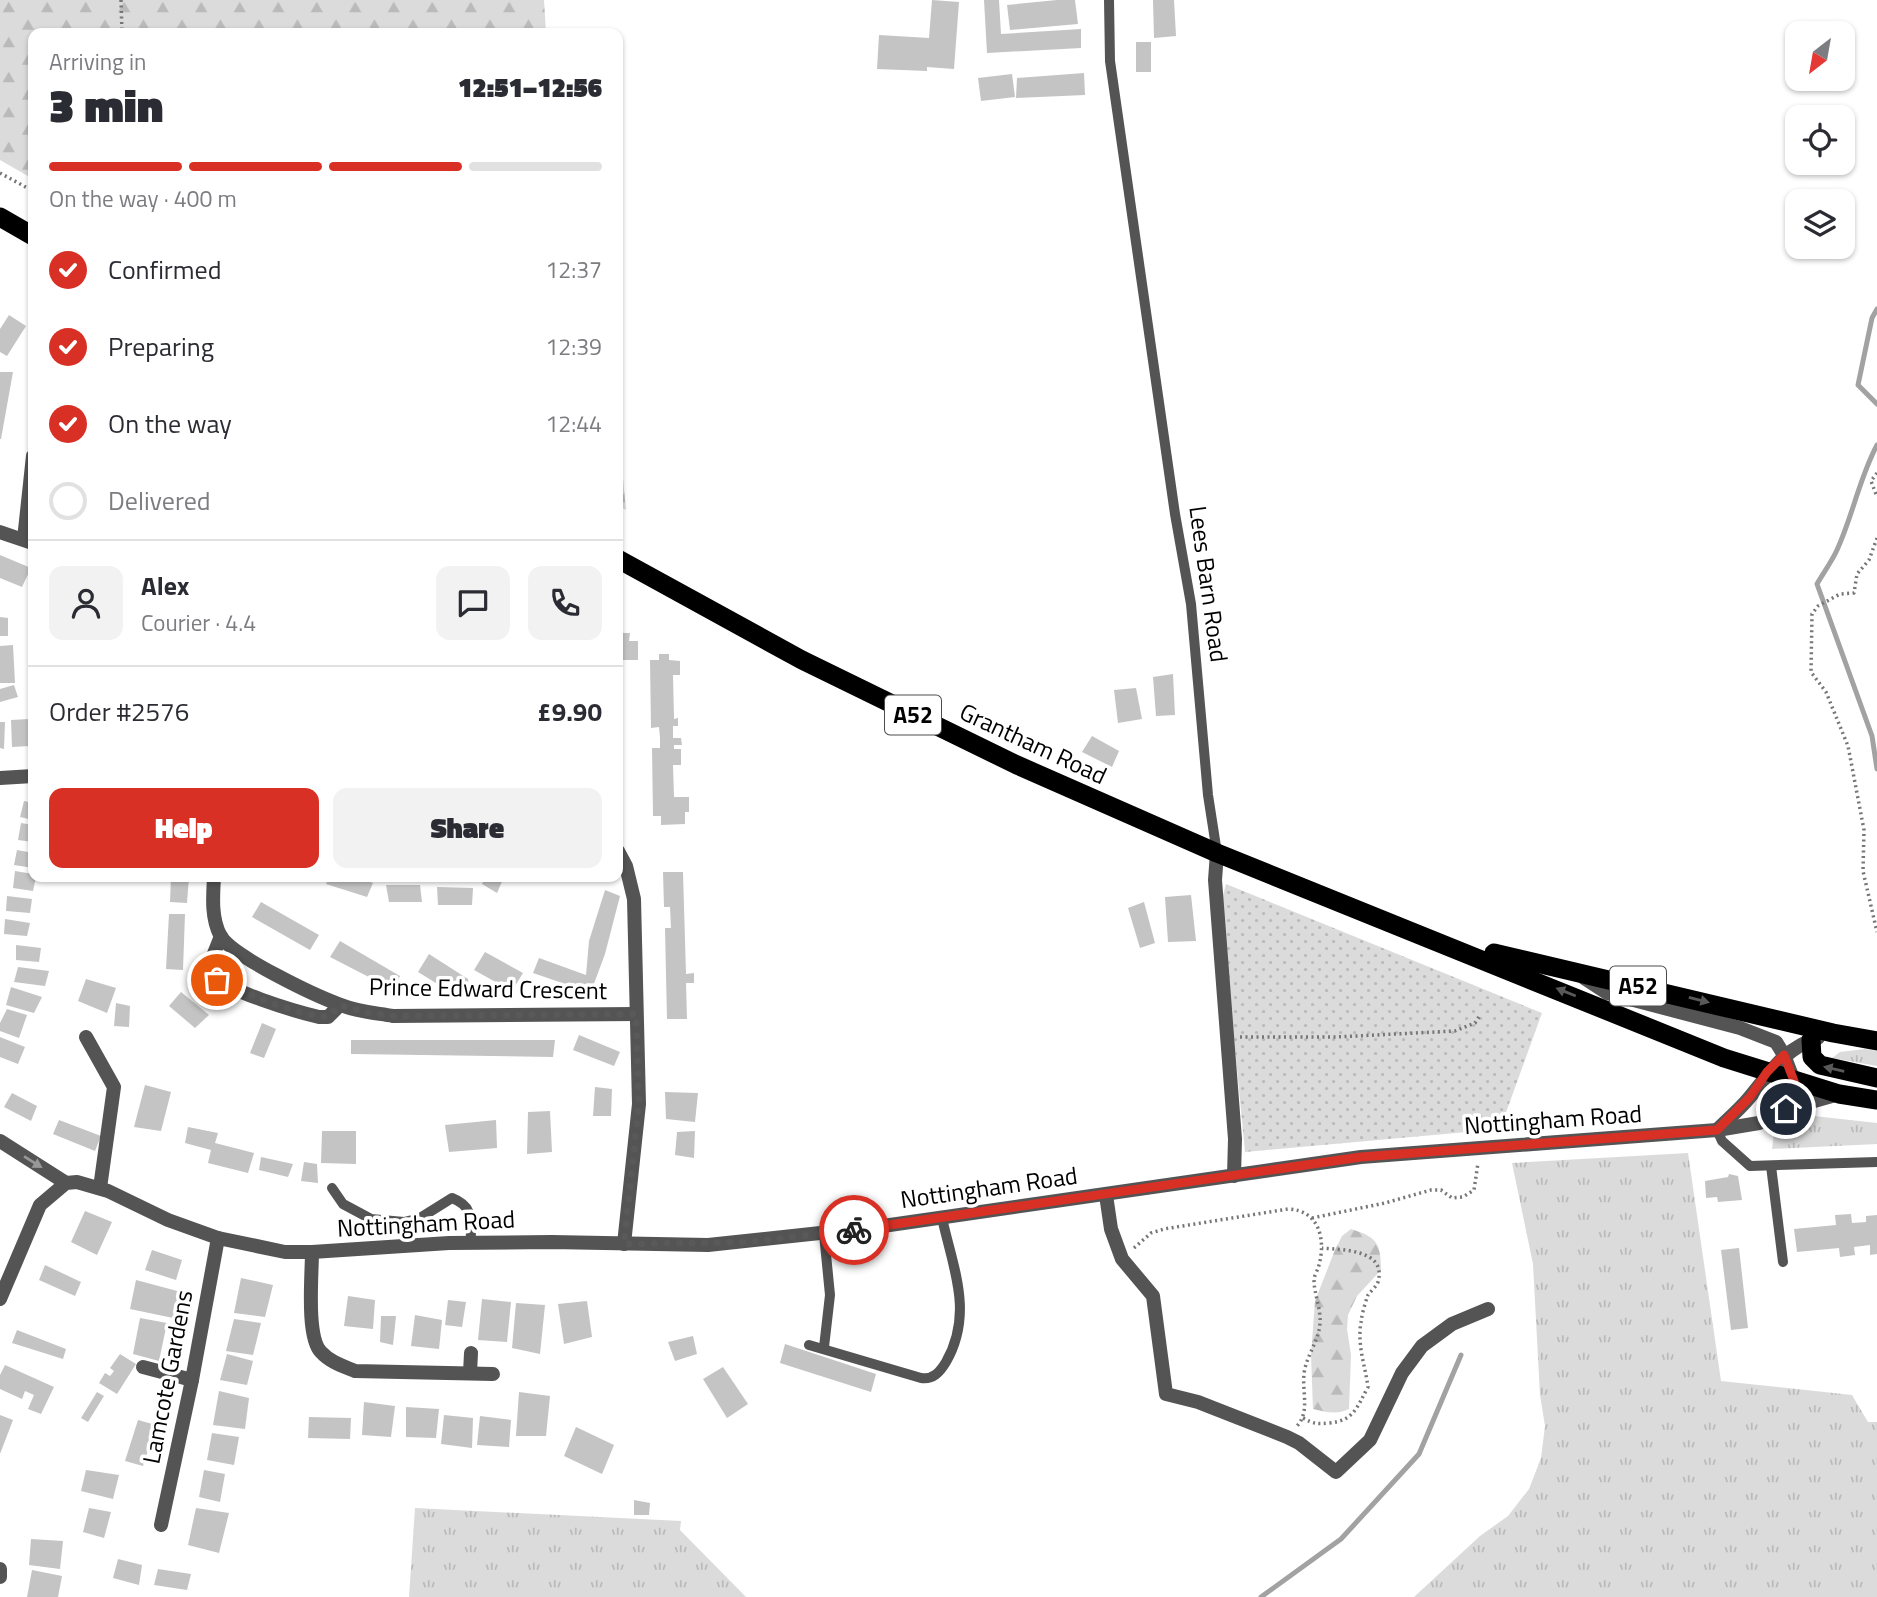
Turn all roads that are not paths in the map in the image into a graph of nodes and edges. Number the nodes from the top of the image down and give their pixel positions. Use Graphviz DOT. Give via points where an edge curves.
graph roads {
  1 [pos="1109,0"];
  2 [pos="0,217"];
  3 [pos="28,233"];
  4 [pos="0,532"];
  5 [pos="28,541"];
  6 [pos="623,562"];
  7 [pos="28,776"];
  8 [pos="0,778"];
  9 [pos="1217,853"];
  10 [pos="623,860"];
  11 [pos="214,882"];
  12 [pos="221,936"];
  13 [pos="1442,942"];
  14 [pos="1572,970"];
  15 [pos="340,1005"];
  16 [pos="636,1014"];
  17 [pos="1833,1033"];
  18 [pos="86,1037"];
  19 [pos="1811,1040"];
  20 [pos="1877,1041"];
  21 [pos="1784,1055"];
  22 [pos="1767,1072"];
  23 [pos="1877,1078"];
  24 [pos="1794,1081"];
  25 [pos="1839,1094"];
  26 [pos="1877,1100"];
  27 [pos="1786,1109"];
  28 [pos="1717,1130"];
  29 [pos="0,1141"];
  30 [pos="1877,1162"];
  31 [pos="1771,1166"];
  32 [pos="1234,1176"];
  33 [pos="66,1183"];
  34 [pos="100,1188"];
  35 [pos="332,1188"];
  36 [pos="1106,1195"];
  37 [pos="942,1218"];
  38 [pos="824,1234"];
  39 [pos="218,1238"];
  40 [pos="471,1243"];
  41 [pos="624,1244"];
  42 [pos="312,1252"];
  43 [pos="1783,1262"];
  44 [pos="0,1299"];
  45 [pos="1488,1308"];
  46 [pos="809,1345"];
  47 [pos="824,1348"];
  48 [pos="471,1353"];
  49 [pos="144,1367"];
  50 [pos="470,1373"];
  51 [pos="493,1374"];
  52 [pos="192,1380"];
  53 [pos="161,1525"];
  54 [pos="0,1569"];
  55 [pos="0,1577"];
  1 -- 9 [label="lane, Lees Barn Road" via="1110,61 1191,604"];
  2 -- 3 [label="highway"];
  4 -- 5 [label="street"];
  6 -- 9 [label="highway, Grantham Road / A52" via="802,660 1017,765"];
  7 -- 8 [label="street"];
  9 -- 13 [label="highway, Grantham Road / A52"];
  9 -- 32 [label="street, Lees Barn Road"];
  10 -- 16 [label="street" via="634,899"];
  11 -- 12 [label="street, Prince Edward Crescent"];
  12 -- 15 [label="street, Prince Edward Crescent" via="240,954"];
  12 -- 15 [label="street, Prince Edward Crescent" via="211,961 211,973 217,980 319,1017 328,1017"];
  13 -- 14 [label="highway, Grantham Road / A52"];
  22 -- 13 [label="highway, Grantham Road / A52, one-way"];
  14 -- 17 [label="highway, Grantham Road / A52, one-way"];
  14 -- 21 [label="street" via="1608,993 1752,1032 1776,1042"];
  15 -- 16 [label="street, Prince Edward Crescent" via="393,1016"];
  16 -- 41 [label="street" via="639,1104"];
  17 -- 19 [label="street"];
  17 -- 20 [label="highway, A52"];
  18 -- 34 [label="street" via="114,1087"];
  19 -- 21 [label="street"];
  23 -- 19 [label="highway, one-way" via="1819,1065 1812,1057"];
  21 -- 22 [label="street"];
  21 -- 24 [label="street"];
  22 -- 24 [label="highway, Grantham Road / A52"];
  22 -- 28 [label="street"];
  24 -- 25 [label="highway, Grantham Road / A52"];
  24 -- 27 [label="street"];
  25 -- 26 [label="highway, A52"];
  25 -- 27 [label="street, Nottingham Road"];
  27 -- 28 [label="street, Nottingham Road" via="1759,1124"];
  28 -- 31 [label="lane" via="1722,1141 1750,1166"];
  28 -- 32 [label="street, Nottingham Road" via="1361,1157"];
  29 -- 33 [label="street, one-way"];
  30 -- 31 [label="lane"];
  31 -- 43 [label="lane"];
  32 -- 36 [label="street, Nottingham Road"];
  33 -- 34 [label="street, Nottingham Road"];
  33 -- 44 [label="street" via="40,1205"];
  34 -- 39 [label="street, Nottingham Road"];
  35 -- 40 [label="lane" via="343,1204 371,1219 404,1222 420,1218 452,1198 470,1212"];
  36 -- 37 [label="street, Nottingham Road"];
  36 -- 45 [label="street" via="1122,1259 1153,1296 1166,1394 1287,1437 1336,1472 1370,1440 1402,1373 1422,1346 1452,1324"];
  37 -- 38 [label="street, Nottingham Road"];
  37 -- 47 [label="lane" via="957,1271 960,1318 952,1351 937,1374 920,1378"];
  38 -- 41 [label="street, Nottingham Road" via="722,1244"];
  38 -- 47 [label="lane" via="830,1295"];
  39 -- 42 [label="street, Nottingham Road" via="285,1252"];
  39 -- 52 [label="street, Lamcote Gardens"];
  40 -- 41 [label="street, Nottingham Road"];
  40 -- 42 [label="street, Nottingham Road"];
  42 -- 50 [label="street" via="312,1319 319,1351 355,1371"];
  46 -- 47 [label="lane"];
  48 -- 50 [label="street"];
  49 -- 52 [label="street"];
  50 -- 51 [label="street"];
  52 -- 53 [label="street, Lamcote Gardens"];
  54 -- 55 [label="street"];
}
